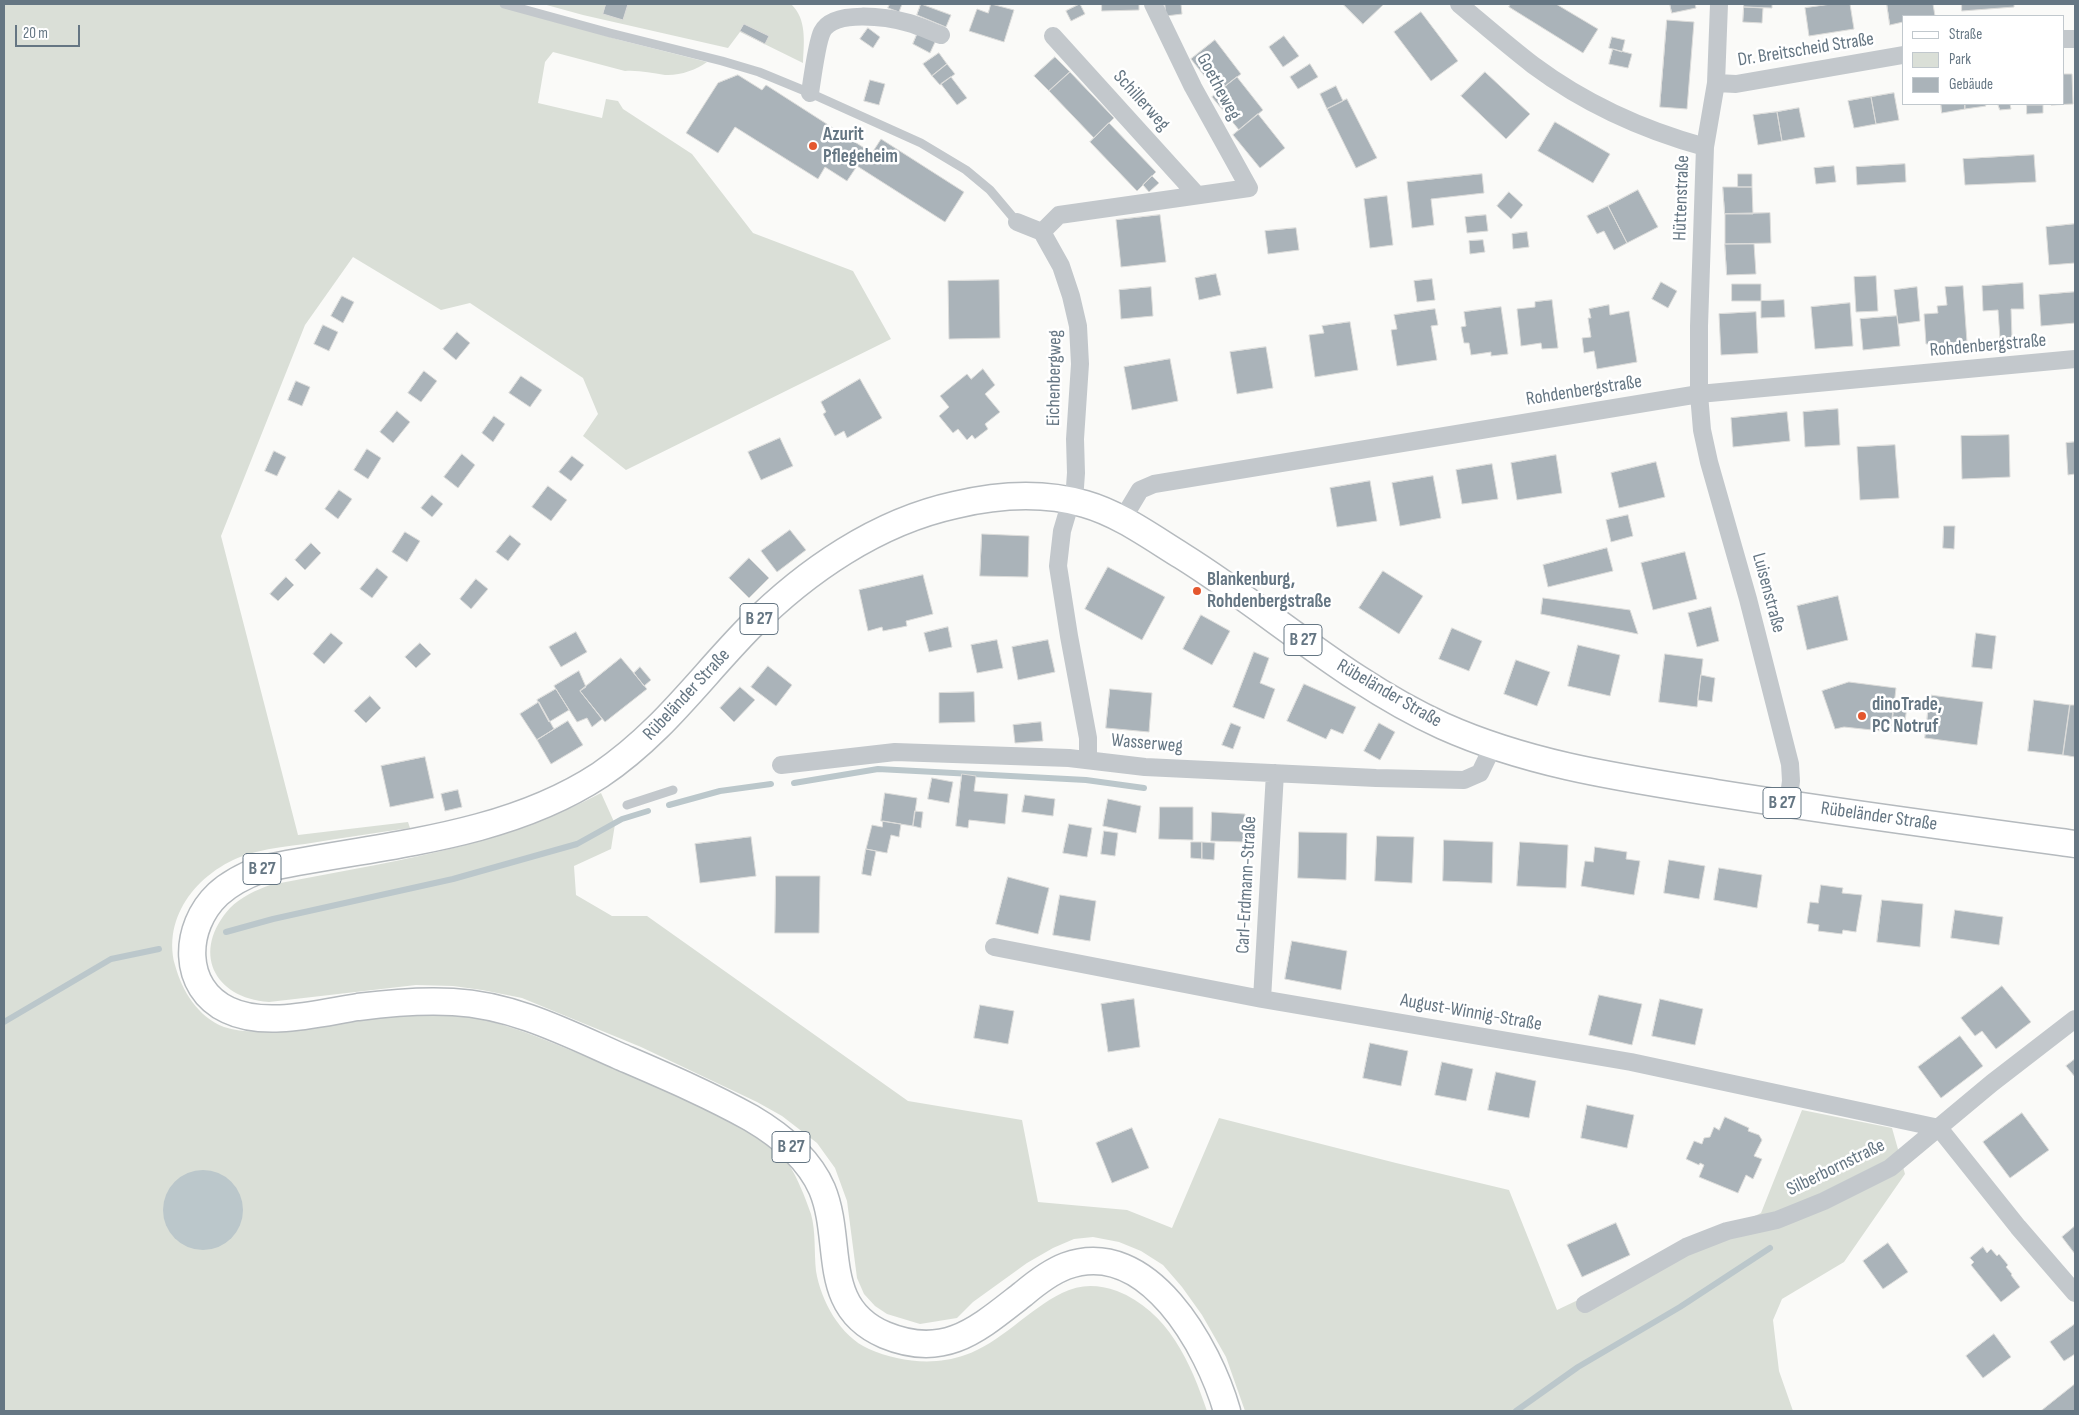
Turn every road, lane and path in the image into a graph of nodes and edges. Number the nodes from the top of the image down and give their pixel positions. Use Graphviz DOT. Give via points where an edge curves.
graph roads {
  1 [pos="504,4"];
  2 [pos="1153,4"];
  3 [pos="1459,4"];
  4 [pos="1719,4"];
  5 [pos="941,35"];
  6 [pos="1053,36"];
  7 [pos="1902,55"];
  8 [pos="1716,83"];
  9 [pos="810,93"];
  10 [pos="1705,147"];
  11 [pos="1197,195"];
  12 [pos="1017,222"];
  13 [pos="1042,232"];
  14 [pos="2075,359"];
  15 [pos="1699,394"];
  16 [pos="1071,500"];
  17 [pos="1122,520"];
  18 [pos="1493,746"];
  19 [pos="1088,760"];
  20 [pos="781,765"];
  21 [pos="1275,773"];
  22 [pos="673,790"];
  23 [pos="1788,804"];
  24 [pos="628,805"];
  25 [pos="2075,844"];
  26 [pos="994,947"];
  27 [pos="1262,999"];
  28 [pos="2075,1018"];
  29 [pos="1939,1128"];
  30 [pos="2075,1293"];
  31 [pos="1585,1304"];
  32 [pos="1227,1411"];
  1 -- 9 [label="lane" via="722,61"];
  2 -- 11 [label="street, Goetheweg" via="1193,88 1249,188"];
  3 -- 10 [label="street" via="1534,66 1576,93 1625,120"];
  4 -- 8 [label="street, Hüttenstraße"];
  5 -- 9 [label="street" via="907,22 847,16 831,22 822,32"];
  6 -- 11 [label="street, Schillerweg"];
  7 -- 8 [label="street, Dr. Breitscheid Straße" via="1736,84"];
  8 -- 10 [label="street, Hüttenstraße"];
  9 -- 12 [label="lane" via="921,143 966,170 990,190"];
  10 -- 15 [label="street, Hüttenstraße"];
  11 -- 13 [label="street" via="1059,215"];
  12 -- 13 [label="street"];
  13 -- 16 [label="street, Eichenbergweg" via="1061,266 1078,326 1080,364 1076,474"];
  14 -- 15 [label="street, Rohdenbergstraße"];
  15 -- 17 [label="street, Rohdenbergstraße" via="1154,484 1140,490"];
  15 -- 23 [label="street, Luisenstraße" via="1709,462 1790,764"];
  16 -- 17 [label="main road, Rübeländer Straße / B 27"];
  16 -- 19 [label="street, Eichenbergweg" via="1062,531 1058,566 1088,738"];
  16 -- 32 [label="main road, Rübeländer Straße / B 27" via="1014,496 961,504 924,513 863,540 815,571 750,627 653,733 598,776 566,794 486,824 436,838 271,867 230,884 212,900 196,930 191,956 194,974 216,1004 250,1017 265,1019 402,1003 453,1002 511,1012 552,1026 725,1104 794,1148 823,1191 829,1211 839,1285 851,1308 868,1326 903,1341 940,1343 977,1329 1037,1283 1064,1267 1095,1261 1110,1264 1139,1276 1168,1300 1197,1340"];
  17 -- 18 [label="main road, Rübeländer Straße / B 27" via="1192,563 1390,698 1441,725"];
  18 -- 21 [label="street, Wasserweg" via="1480,772 1464,780"];
  18 -- 23 [label="main road, Rübeländer Straße / B 27" via="1573,768"];
  19 -- 20 [label="street, Wasserweg" via="894,752"];
  19 -- 21 [label="street, Wasserweg" via="1145,767"];
  21 -- 27 [label="street, Carl-Erdmann-Straße"];
  22 -- 24 [label="lane"];
  23 -- 25 [label="main road, Rübeländer Straße / B 27"];
  26 -- 27 [label="street, August-Winnig-Straße"];
  27 -- 29 [label="street, August-Winnig-Straße" via="1631,1062"];
  28 -- 29 [label="street, Silberbornstraße"];
  29 -- 30 [label="street"];
  29 -- 31 [label="street, Silberbornstraße" via="1890,1168 1824,1201 1777,1220 1727,1231 1686,1247"];
}
